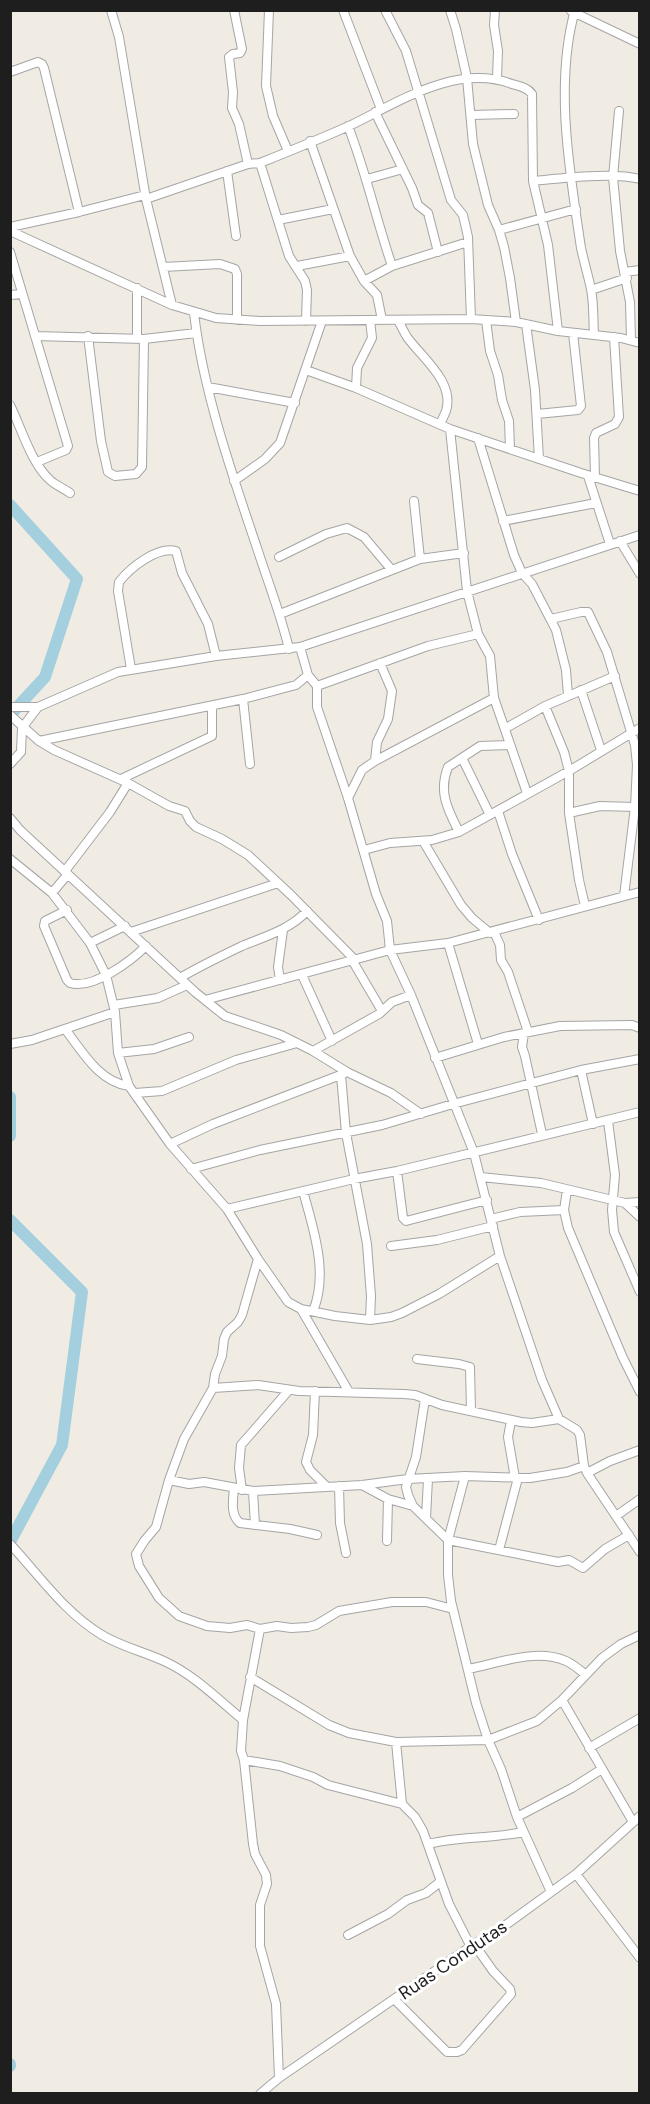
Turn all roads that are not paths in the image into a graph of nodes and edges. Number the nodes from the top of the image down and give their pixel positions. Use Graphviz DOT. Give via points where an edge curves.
graph roads {
  1 [pos="111,10"];
  2 [pos="234,10"];
  3 [pos="269,10"];
  4 [pos="343,10"];
  5 [pos="385,10"];
  6 [pos="450,10"];
  7 [pos="495,10"];
  8 [pos="573,11"];
  9 [pos="639,44"];
  10 [pos="10,72"];
  11 [pos="467,78"];
  12 [pos="497,78"];
  13 [pos="417,93"];
  14 [pos="378,110"];
  15 [pos="619,111"];
  16 [pos="514,114"];
  17 [pos="471,115"];
  18 [pos="348,126"];
  19 [pos="310,141"];
  20 [pos="288,151"];
  21 [pos="260,163"];
  22 [pos="248,164"];
  23 [pos="403,169"];
  24 [pos="227,171"];
  25 [pos="572,177"];
  26 [pos="613,177"];
  27 [pos="367,178"];
  28 [pos="639,179"];
  29 [pos="533,181"];
  30 [pos="146,197"];
  31 [pos="333,208"];
  32 [pos="576,208"];
  33 [pos="79,212"];
  34 [pos="541,219"];
  35 [pos="278,220"];
  36 [pos="10,229"];
  37 [pos="499,230"];
  38 [pos="236,237"];
  39 [pos="468,242"];
  40 [pos="10,252"];
  41 [pos="438,252"];
  42 [pos="350,256"];
  43 [pos="392,266"];
  44 [pos="163,267"];
  45 [pos="297,267"];
  46 [pos="639,270"];
  47 [pos="626,275"];
  48 [pos="364,281"];
  49 [pos="137,288"];
  50 [pos="591,290"];
  51 [pos="22,294"];
  52 [pos="10,295"];
  53 [pos="172,306"];
  54 [pos="194,313"];
  55 [pos="471,319"];
  56 [pos="237,320"];
  57 [pos="370,320"];
  58 [pos="382,320"];
  59 [pos="398,320"];
  60 [pos="486,320"];
  61 [pos="306,321"];
  62 [pos="322,321"];
  63 [pos="516,322"];
  64 [pos="526,324"];
  65 [pos="558,331"];
  66 [pos="196,333"];
  67 [pos="573,333"];
  68 [pos="594,335"];
  69 [pos="35,336"];
  70 [pos="88,336"];
  71 [pos="614,337"];
  72 [pos="140,339"];
  73 [pos="635,341"];
  74 [pos="306,370"];
  75 [pos="208,387"];
  76 [pos="356,388"];
  77 [pos="295,403"];
  78 [pos="10,405"];
  79 [pos="537,414"];
  80 [pos="440,424"];
  81 [pos="450,429"];
  82 [pos="478,438"];
  83 [pos="510,449"];
  84 [pos="539,459"];
  85 [pos="37,462"];
  86 [pos="592,476"];
  87 [pos="234,481"];
  88 [pos="639,491"];
  89 [pos="69,493"];
  90 [pos="414,501"];
  91 [pos="596,503"];
  92 [pos="503,521"];
  93 [pos="639,535"];
  94 [pos="620,541"];
  95 [pos="610,544"];
  96 [pos="464,553"];
  97 [pos="279,557"];
  98 [pos="420,559"];
  99 [pos="391,569"];
  100 [pos="522,573"];
  101 [pos="639,574"];
  102 [pos="467,591"];
  103 [pos="280,614"];
  104 [pos="551,619"];
  105 [pos="478,634"];
  106 [pos="300,647"];
  107 [pos="289,649"];
  108 [pos="216,656"];
  109 [pos="380,663"];
  110 [pos="131,669"];
  111 [pos="309,675"];
  112 [pos="615,676"];
  113 [pos="317,686"];
  114 [pos="581,690"];
  115 [pos="568,696"];
  116 [pos="494,698"];
  117 [pos="243,699"];
  118 [pos="212,706"];
  119 [pos="545,706"];
  120 [pos="10,707"];
  121 [pos="38,707"];
  122 [pos="10,715"];
  123 [pos="22,728"];
  124 [pos="506,728"];
  125 [pos="636,730"];
  126 [pos="39,741"];
  127 [pos="509,745"];
  128 [pos="601,750"];
  129 [pos="462,758"];
  130 [pos="375,761"];
  131 [pos="10,764"];
  132 [pos="250,764"];
  133 [pos="638,765"];
  134 [pos="569,771"];
  135 [pos="125,781"];
  136 [pos="527,793"];
  137 [pos="348,798"];
  138 [pos="636,807"];
  139 [pos="498,811"];
  140 [pos="570,813"];
  141 [pos="490,815"];
  142 [pos="10,818"];
  143 [pos="459,832"];
  144 [pos="423,841"];
  145 [pos="364,850"];
  146 [pos="10,859"];
  147 [pos="66,872"];
  148 [pos="278,883"];
  149 [pos="639,892"];
  150 [pos="52,893"];
  151 [pos="624,896"];
  152 [pos="585,906"];
  153 [pos="67,910"];
  154 [pos="307,911"];
  155 [pos="539,920"];
  156 [pos="128,929"];
  157 [pos="283,930"];
  158 [pos="492,932"];
  159 [pos="90,942"];
  160 [pos="447,943"];
  161 [pos="146,946"];
  162 [pos="390,950"];
  163 [pos="353,960"];
  164 [pos="106,975"];
  165 [pos="302,975"];
  166 [pos="180,978"];
  167 [pos="279,980"];
  168 [pos="187,985"];
  169 [pos="411,995"];
  170 [pos="205,1000"];
  171 [pos="114,1009"];
  172 [pos="382,1011"];
  173 [pos="639,1028"];
  174 [pos="65,1029"];
  175 [pos="526,1032"];
  176 [pos="189,1037"];
  177 [pos="332,1041"];
  178 [pos="297,1043"];
  179 [pos="10,1044"];
  180 [pos="478,1044"];
  181 [pos="313,1051"];
  182 [pos="118,1053"];
  183 [pos="435,1058"];
  184 [pos="639,1059"];
  185 [pos="581,1070"];
  186 [pos="344,1074"];
  187 [pos="531,1082"];
  188 [pos="129,1086"];
  189 [pos="135,1093"];
  190 [pos="453,1104"];
  191 [pos="639,1112"];
  192 [pos="421,1114"];
  193 [pos="608,1120"];
  194 [pos="593,1124"];
  195 [pos="346,1133"];
  196 [pos="542,1134"];
  197 [pos="170,1144"];
  198 [pos="474,1153"];
  199 [pos="191,1169"];
  200 [pos="397,1171"];
  201 [pos="481,1177"];
  202 [pos="354,1179"];
  203 [pos="567,1190"];
  204 [pos="303,1191"];
  205 [pos="487,1200"];
  206 [pos="614,1201"];
  207 [pos="639,1202"];
  208 [pos="625,1203"];
  209 [pos="227,1209"];
  210 [pos="564,1210"];
  211 [pos="639,1217"];
  212 [pos="492,1223"];
  213 [pos="391,1246"];
  214 [pos="500,1256"];
  215 [pos="258,1259"];
  216 [pos="636,1272"];
  217 [pos="639,1292"];
  218 [pos="301,1309"];
  219 [pos="313,1311"];
  220 [pos="370,1320"];
  221 [pos="417,1359"];
  222 [pos="213,1388"];
  223 [pos="289,1390"];
  224 [pos="315,1391"];
  225 [pos="349,1392"];
  226 [pos="639,1392"];
  227 [pos="426,1399"];
  228 [pos="471,1411"];
  229 [pos="559,1419"];
  230 [pos="511,1421"];
  231 [pos="639,1450"];
  232 [pos="585,1470"];
  233 [pos="412,1476"];
  234 [pos="465,1476"];
  235 [pos="516,1478"];
  236 [pos="428,1479"];
  237 [pos="169,1480"];
  238 [pos="339,1485"];
  239 [pos="362,1485"];
  240 [pos="326,1486"];
  241 [pos="238,1489"];
  242 [pos="253,1491"];
  243 [pos="388,1499"];
  244 [pos="639,1499"];
  245 [pos="413,1506"];
  246 [pos="616,1516"];
  247 [pos="426,1518"];
  248 [pos="255,1525"];
  249 [pos="317,1535"];
  250 [pos="629,1535"];
  251 [pos="387,1540"];
  252 [pos="448,1540"];
  253 [pos="10,1544"];
  254 [pos="499,1550"];
  255 [pos="639,1552"];
  256 [pos="346,1553"];
  257 [pos="453,1609"];
  258 [pos="260,1629"];
  259 [pos="639,1635"];
  260 [pos="468,1669"];
  261 [pos="586,1675"];
  262 [pos="250,1677"];
  263 [pos="562,1700"];
  264 [pos="639,1718"];
  265 [pos="243,1720"];
  266 [pos="488,1740"];
  267 [pos="396,1742"];
  268 [pos="589,1748"];
  269 [pos="244,1760"];
  270 [pos="602,1768"];
  271 [pos="402,1804"];
  272 [pos="517,1818"];
  273 [pos="636,1819"];
  274 [pos="523,1832"];
  275 [pos="428,1844"];
  276 [pos="576,1874"];
  277 [pos="440,1882"];
  278 [pos="551,1892"];
  279 [pos="348,1935"];
  280 [pos="472,1946"];
  281 [pos="639,1958"];
  282 [pos="394,2000"];
  283 [pos="279,2078"];
  284 [pos="260,2094"];
  1 -- 30 [label="street"];
  2 -- 22 [label="street" via="242,49 229,57 232,108"];
  3 -- 20 [label="street" via="266,86"];
  4 -- 14 [label="street"];
  5 -- 13 [label="street" via="406,51"];
  6 -- 11 [label="street"];
  7 -- 12 [label="street"];
  8 -- 9 [label="street"];
  8 -- 25 [label="street" via="565,100"];
  10 -- 33 [label="street" via="38,62 45,68"];
  11 -- 12 [label="street"];
  11 -- 13 [label="street"];
  11 -- 17 [label="street"];
  12 -- 29 [label="street" via="532,94"];
  13 -- 14 [label="street"];
  13 -- 39 [label="street" via="451,200 462,215"];
  14 -- 18 [label="street"];
  14 -- 23 [label="street"];
  15 -- 26 [label="street"];
  16 -- 17 [label="street"];
  17 -- 37 [label="street" via="472,144 488,205"];
  18 -- 19 [label="street"];
  18 -- 27 [label="street"];
  19 -- 20 [label="street"];
  19 -- 31 [label="street"];
  20 -- 21 [label="street"];
  21 -- 22 [label="street"];
  21 -- 35 [label="street"];
  22 -- 24 [label="street"];
  23 -- 27 [label="street"];
  23 -- 41 [label="street" via="418,205 428,213"];
  24 -- 30 [label="street"];
  24 -- 38 [label="street"];
  25 -- 26 [label="street"];
  25 -- 29 [label="street"];
  25 -- 32 [label="street"];
  26 -- 28 [label="street"];
  26 -- 47 [label="street"];
  27 -- 43 [label="street"];
  29 -- 34 [label="street"];
  30 -- 33 [label="street"];
  30 -- 44 [label="street"];
  31 -- 35 [label="street"];
  31 -- 42 [label="street"];
  32 -- 34 [label="street"];
  32 -- 50 [label="street"];
  33 -- 36 [label="street"];
  34 -- 37 [label="street"];
  34 -- 65 [label="street" via="548,245"];
  35 -- 45 [label="street" via="289,256"];
  36 -- 49 [label="street"];
  37 -- 63 [label="street"];
  39 -- 41 [label="street"];
  39 -- 55 [label="street"];
  40 -- 51 [label="street"];
  41 -- 43 [label="street"];
  42 -- 45 [label="street"];
  42 -- 48 [label="street"];
  43 -- 48 [label="street"];
  44 -- 53 [label="street"];
  44 -- 56 [label="street" via="220,264 235,269"];
  45 -- 61 [label="street" via="307,290"];
  46 -- 47 [label="street"];
  47 -- 50 [label="street"];
  47 -- 73 [label="street"];
  48 -- 58 [label="street" via="377,295"];
  49 -- 53 [label="street"];
  49 -- 72 [label="street"];
  50 -- 68 [label="street"];
  51 -- 52 [label="street"];
  51 -- 69 [label="street"];
  53 -- 54 [label="street"];
  54 -- 56 [label="street"];
  54 -- 66 [label="street"];
  55 -- 59 [label="street"];
  55 -- 60 [label="street"];
  56 -- 61 [label="street"];
  57 -- 58 [label="street"];
  57 -- 62 [label="street"];
  57 -- 76 [label="street" via="372,338 357,368"];
  58 -- 59 [label="street"];
  59 -- 80 [label="street" via="445,386 446,410"];
  60 -- 63 [label="street"];
  60 -- 83 [label="street" via="501,400 509,421"];
  61 -- 62 [label="street"];
  62 -- 74 [label="street"];
  63 -- 64 [label="street"];
  64 -- 65 [label="street"];
  64 -- 79 [label="street"];
  65 -- 67 [label="street"];
  66 -- 72 [label="street"];
  66 -- 75 [label="street"];
  67 -- 68 [label="street"];
  67 -- 79 [label="street" via="580,406 571,412"];
  68 -- 71 [label="street"];
  69 -- 70 [label="street"];
  69 -- 85 [label="street" via="68,446"];
  70 -- 72 [label="street"];
  70 -- 72 [label="street" via="101,441 108,472 115,476 136,474 142,467"];
  71 -- 73 [label="street"];
  71 -- 86 [label="street" via="619,417 615,424 596,433"];
  74 -- 76 [label="street"];
  74 -- 77 [label="street"];
  75 -- 77 [label="street"];
  75 -- 87 [label="street"];
  76 -- 80 [label="street"];
  77 -- 87 [label="street" via="280,442 265,459"];
  78 -- 85 [label="street"];
  79 -- 84 [label="street"];
  80 -- 81 [label="street"];
  81 -- 82 [label="street"];
  81 -- 96 [label="street"];
  82 -- 83 [label="street"];
  82 -- 92 [label="street"];
  83 -- 84 [label="street"];
  84 -- 86 [label="street"];
  85 -- 89 [label="street" via="50,480"];
  86 -- 88 [label="street"];
  86 -- 91 [label="street"];
  87 -- 103 [label="street"];
  90 -- 98 [label="street"];
  91 -- 92 [label="street"];
  91 -- 95 [label="street"];
  92 -- 100 [label="street"];
  93 -- 94 [label="street"];
  94 -- 95 [label="street"];
  94 -- 101 [label="street"];
  95 -- 100 [label="street"];
  96 -- 98 [label="street"];
  96 -- 102 [label="street"];
  97 -- 99 [label="street" via="347,528 364,537"];
  98 -- 99 [label="street"];
  99 -- 103 [label="street"];
  100 -- 102 [label="street"];
  100 -- 104 [label="street"];
  102 -- 105 [label="street"];
  102 -- 106 [label="street"];
  103 -- 107 [label="street"];
  104 -- 112 [label="street" via="588,612"];
  104 -- 115 [label="street" via="562,653"];
  105 -- 109 [label="street"];
  105 -- 116 [label="street" via="490,656"];
  106 -- 107 [label="street"];
  106 -- 111 [label="street"];
  107 -- 108 [label="street"];
  108 -- 110 [label="street"];
  108 -- 110 [label="street" via="208,624 182,573 176,551 170,550 136,565 119,582"];
  109 -- 113 [label="street"];
  109 -- 130 [label="street" via="392,691"];
  110 -- 121 [label="street"];
  111 -- 113 [label="street"];
  111 -- 117 [label="street" via="296,685"];
  112 -- 114 [label="street"];
  112 -- 125 [label="street"];
  113 -- 137 [label="street" via="317,707"];
  114 -- 115 [label="street"];
  114 -- 128 [label="street"];
  115 -- 119 [label="street"];
  116 -- 124 [label="street"];
  116 -- 130 [label="street"];
  117 -- 118 [label="street"];
  117 -- 132 [label="street"];
  118 -- 126 [label="street"];
  118 -- 135 [label="street" via="212,736"];
  119 -- 124 [label="street"];
  119 -- 134 [label="street"];
  120 -- 121 [label="street"];
  121 -- 123 [label="street"];
  122 -- 123 [label="street"];
  123 -- 126 [label="street"];
  123 -- 131 [label="street" via="21,752"];
  124 -- 127 [label="street"];
  125 -- 128 [label="street"];
  125 -- 133 [label="street"];
  126 -- 135 [label="street"];
  127 -- 129 [label="street" via="485,745"];
  127 -- 136 [label="street"];
  128 -- 134 [label="street"];
  129 -- 141 [label="street"];
  129 -- 143 [label="street" via="448,767 443,786 444,801"];
  130 -- 137 [label="street" via="362,770"];
  133 -- 138 [label="street"];
  134 -- 136 [label="street"];
  134 -- 140 [label="street"];
  135 -- 147 [label="street" via="110,812"];
  135 -- 148 [label="street" via="185,811 192,824 238,848"];
  136 -- 139 [label="street"];
  137 -- 145 [label="street"];
  138 -- 140 [label="street" via="600,806"];
  138 -- 151 [label="street"];
  139 -- 141 [label="street"];
  139 -- 155 [label="street"];
  140 -- 152 [label="street"];
  141 -- 143 [label="street"];
  142 -- 147 [label="street"];
  143 -- 144 [label="street"];
  144 -- 145 [label="street"];
  144 -- 158 [label="street" via="461,905"];
  145 -- 162 [label="street" via="387,921"];
  146 -- 150 [label="street"];
  147 -- 150 [label="street"];
  147 -- 156 [label="street"];
  148 -- 154 [label="street"];
  148 -- 156 [label="street"];
  149 -- 151 [label="street"];
  150 -- 153 [label="street"];
  151 -- 152 [label="street"];
  152 -- 155 [label="street"];
  153 -- 159 [label="street"];
  153 -- 164 [label="street" via="44,924 67,980 82,984"];
  154 -- 157 [label="street"];
  154 -- 163 [label="street"];
  155 -- 158 [label="street"];
  156 -- 159 [label="street"];
  156 -- 161 [label="street"];
  157 -- 166 [label="street" via="213,959"];
  157 -- 167 [label="street"];
  158 -- 160 [label="street"];
  158 -- 175 [label="street" via="500,945 501,960"];
  159 -- 164 [label="street"];
  160 -- 162 [label="street"];
  160 -- 180 [label="street"];
  161 -- 164 [label="street"];
  161 -- 166 [label="street"];
  162 -- 163 [label="street"];
  162 -- 169 [label="street"];
  163 -- 165 [label="street"];
  163 -- 172 [label="street"];
  164 -- 171 [label="street"];
  165 -- 167 [label="street"];
  165 -- 177 [label="street"];
  166 -- 168 [label="street"];
  167 -- 170 [label="street"];
  168 -- 170 [label="street"];
  168 -- 171 [label="street" via="158,998"];
  169 -- 172 [label="street" via="392,1002"];
  169 -- 183 [label="street"];
  170 -- 178 [label="street" via="225,1016"];
  171 -- 174 [label="street"];
  171 -- 182 [label="street"];
  172 -- 177 [label="street"];
  173 -- 175 [label="street" via="572,1026"];
  174 -- 179 [label="street"];
  174 -- 188 [label="street" via="95,1067 114,1083"];
  175 -- 180 [label="street"];
  175 -- 187 [label="street" via="522,1050"];
  176 -- 182 [label="street" via="154,1049"];
  177 -- 181 [label="street"];
  178 -- 181 [label="street"];
  178 -- 189 [label="street" via="236,1060 162,1091"];
  180 -- 183 [label="street"];
  181 -- 186 [label="street"];
  182 -- 188 [label="street"];
  183 -- 190 [label="street"];
  184 -- 185 [label="street"];
  185 -- 187 [label="street"];
  185 -- 194 [label="street"];
  186 -- 192 [label="street" via="377,1085"];
  186 -- 195 [label="street"];
  186 -- 197 [label="street"];
  187 -- 190 [label="street"];
  187 -- 196 [label="street"];
  188 -- 189 [label="street"];
  189 -- 197 [label="street"];
  190 -- 192 [label="street"];
  190 -- 198 [label="street"];
  191 -- 193 [label="street"];
  192 -- 195 [label="street"];
  193 -- 194 [label="street"];
  193 -- 206 [label="street" via="615,1168"];
  194 -- 196 [label="street"];
  195 -- 199 [label="street"];
  195 -- 202 [label="street"];
  196 -- 198 [label="street"];
  197 -- 199 [label="street"];
  198 -- 200 [label="street"];
  198 -- 201 [label="street"];
  199 -- 209 [label="street"];
  200 -- 202 [label="street"];
  200 -- 205 [label="street" via="406,1221"];
  201 -- 203 [label="street" via="541,1183"];
  201 -- 205 [label="street"];
  202 -- 204 [label="street"];
  202 -- 220 [label="street" via="367,1244"];
  203 -- 206 [label="street"];
  203 -- 210 [label="street"];
  204 -- 209 [label="street"];
  204 -- 219 [label="street" via="320,1275"];
  205 -- 212 [label="street"];
  206 -- 208 [label="street"];
  206 -- 216 [label="street" via="614,1232"];
  207 -- 208 [label="street"];
  208 -- 211 [label="street"];
  209 -- 215 [label="street"];
  210 -- 212 [label="street" via="520,1212"];
  210 -- 226 [label="street" via="572,1238"];
  212 -- 213 [label="street" via="431,1241"];
  212 -- 214 [label="street"];
  214 -- 220 [label="street" via="402,1313"];
  214 -- 229 [label="street"];
  215 -- 218 [label="street" via="288,1302"];
  215 -- 222 [label="street" via="242,1315 224,1339"];
  216 -- 217 [label="street"];
  218 -- 219 [label="street"];
  218 -- 225 [label="street"];
  219 -- 220 [label="street"];
  221 -- 228 [label="street" via="470,1367"];
  222 -- 223 [label="street" via="258,1385"];
  222 -- 237 [label="street" via="184,1439"];
  223 -- 224 [label="street"];
  223 -- 241 [label="street" via="241,1445"];
  224 -- 225 [label="street"];
  224 -- 240 [label="street" via="313,1435 306,1462"];
  225 -- 227 [label="street"];
  227 -- 228 [label="street"];
  227 -- 233 [label="street"];
  228 -- 230 [label="street"];
  229 -- 230 [label="street" via="532,1424"];
  229 -- 232 [label="street" via="577,1430"];
  230 -- 235 [label="street" via="508,1437"];
  231 -- 232 [label="street"];
  232 -- 235 [label="street"];
  232 -- 246 [label="street"];
  233 -- 236 [label="street"];
  233 -- 239 [label="street"];
  233 -- 245 [label="street" via="406,1491"];
  234 -- 235 [label="street"];
  234 -- 236 [label="street"];
  234 -- 252 [label="street"];
  235 -- 254 [label="street"];
  236 -- 247 [label="street"];
  237 -- 241 [label="street"];
  237 -- 258 [label="street" via="156,1527 136,1554 153,1591 187,1620 218,1628 247,1625"];
  238 -- 239 [label="street"];
  238 -- 240 [label="street"];
  238 -- 256 [label="street"];
  239 -- 243 [label="street"];
  240 -- 242 [label="street"];
  241 -- 242 [label="street"];
  241 -- 248 [label="street" via="234,1518"];
  242 -- 248 [label="street"];
  243 -- 245 [label="street"];
  243 -- 251 [label="street"];
  244 -- 246 [label="street"];
  245 -- 247 [label="street"];
  246 -- 250 [label="street"];
  247 -- 252 [label="street"];
  248 -- 249 [label="street"];
  250 -- 254 [label="street" via="583,1568 569,1560 558,1562"];
  250 -- 255 [label="street"];
  252 -- 254 [label="street"];
  252 -- 257 [label="street" via="447,1575"];
  253 -- 265 [label="street" via="69,1610 102,1635 191,1677"];
  257 -- 258 [label="street" via="426,1602 392,1602 339,1611 308,1627"];
  257 -- 260 [label="street"];
  258 -- 262 [label="street"];
  259 -- 261 [label="street" via="612,1651"];
  260 -- 261 [label="street" via="543,1656 568,1662"];
  260 -- 266 [label="street"];
  261 -- 263 [label="street"];
  262 -- 265 [label="street"];
  262 -- 267 [label="street" via="329,1725 371,1739"];
  263 -- 266 [label="street" via="537,1720"];
  263 -- 268 [label="street"];
  264 -- 268 [label="street"];
  265 -- 269 [label="street"];
  266 -- 267 [label="street"];
  266 -- 272 [label="street"];
  267 -- 271 [label="street"];
  268 -- 270 [label="street"];
  269 -- 271 [label="street" via="280,1766 328,1785"];
  269 -- 283 [label="street" via="255,1854 267,1884 260,1905 260,1946 276,2004"];
  270 -- 272 [label="street"];
  270 -- 273 [label="street"];
  271 -- 275 [label="street" via="418,1820"];
  272 -- 274 [label="street"];
  273 -- 276 [label="street, Ruas Condutas"];
  274 -- 275 [label="street"];
  274 -- 278 [label="street"];
  275 -- 277 [label="street"];
  276 -- 278 [label="street, Ruas Condutas"];
  276 -- 281 [label="street"];
  277 -- 279 [label="street"];
  277 -- 280 [label="street"];
  278 -- 280 [label="street, Ruas Condutas"];
  280 -- 282 [label="street, Ruas Condutas"];
  280 -- 282 [label="street" via="511,1994 462,2050 447,2052"];
  282 -- 283 [label="street, Ruas Condutas"];
  283 -- 284 [label="street, Ruas Condutas"];
}
